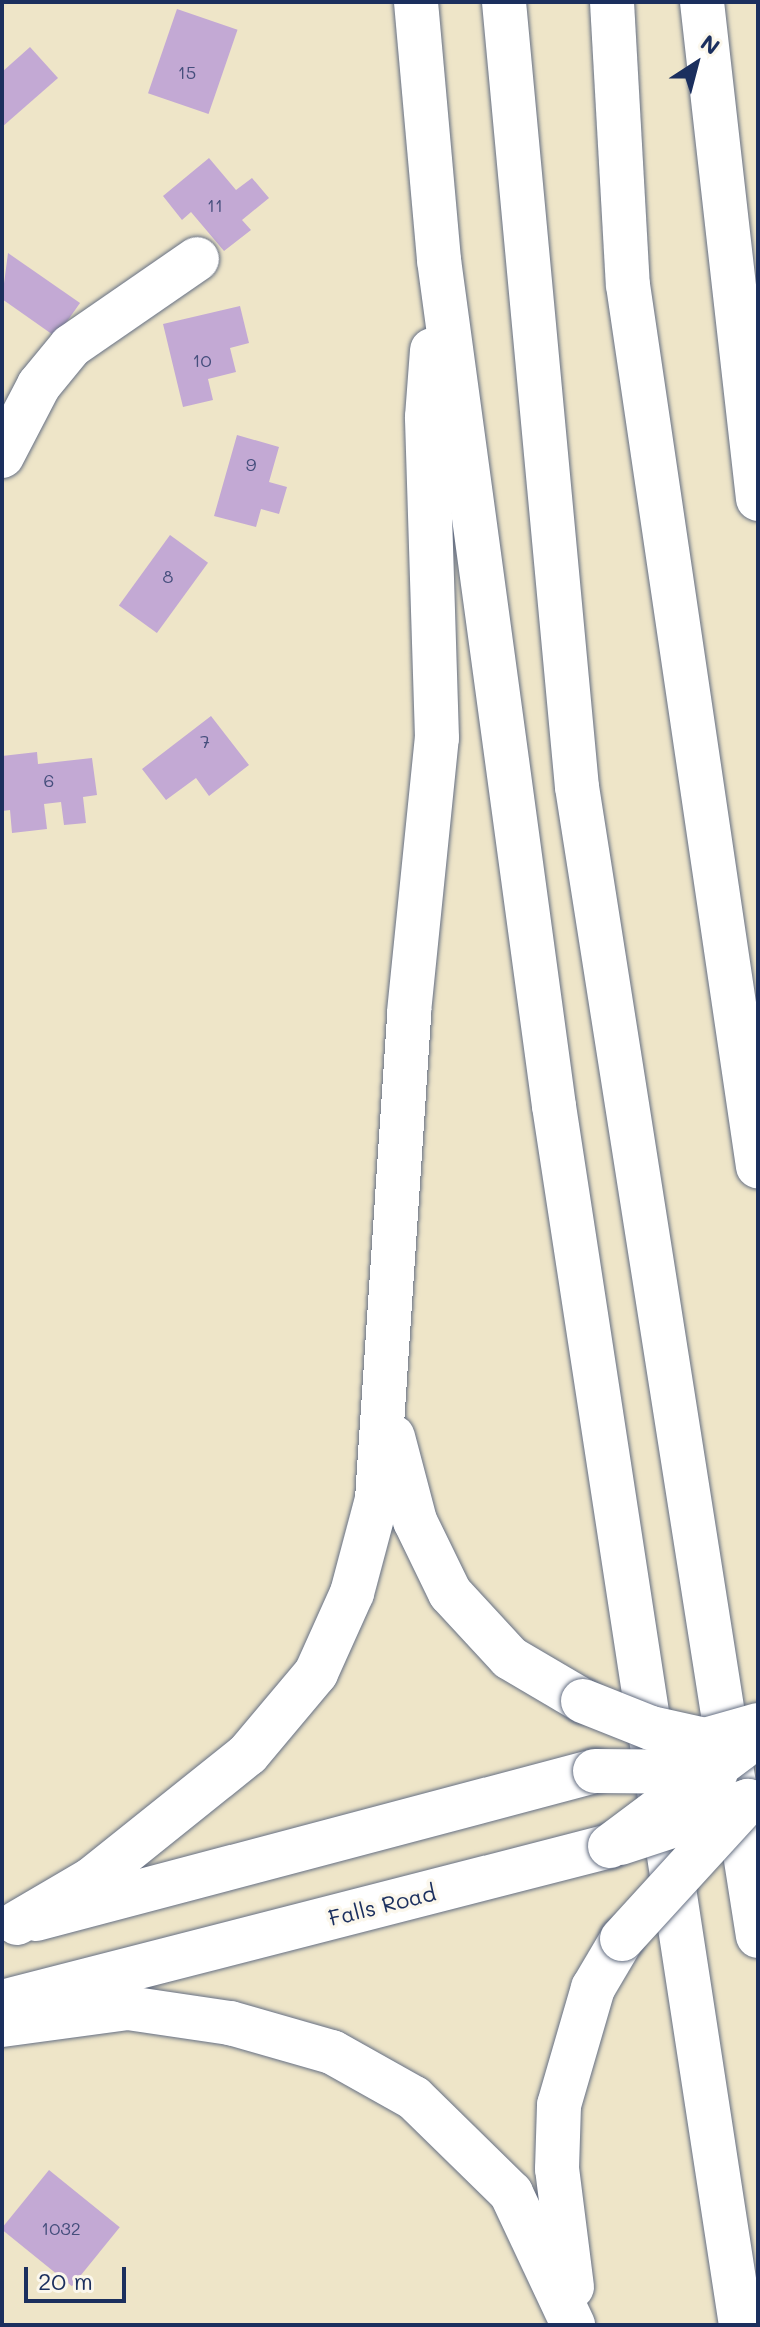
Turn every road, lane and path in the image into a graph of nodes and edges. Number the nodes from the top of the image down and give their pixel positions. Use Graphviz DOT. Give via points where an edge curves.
graph roads {
  1 [pos="416,2"];
  2 [pos="504,2"];
  3 [pos="612,2"];
  4 [pos="702,2"];
  5 [pos="705,58"];
  6 [pos="197,259"];
  7 [pos="439,260"];
  8 [pos="758,348"];
  9 [pos="4,457"];
  10 [pos="758,499"];
  11 [pos="758,1166"];
  12 [pos="386,1408"];
  13 [pos="745,1763"];
  14 [pos="10,1925"];
  15 [pos="758,1936"];
  16 [pos="2,2002"];
  17 [pos="2,2025"];
  18 [pos="575,2325"];
  19 [pos="741,2325"];
  1 -- 7 [label="main road"];
  2 -- 15 [label="main road" via="577,787"];
  3 -- 11 [label="main road" via="628,285"];
  4 -- 5 [label="main road"];
  5 -- 8 [label="main road"];
  5 -- 10 [label="main road"];
  6 -- 9 [label="main road" via="71,346 39,385"];
  7 -- 12 [label="main road" via="427,417 437,738 409,1012"];
  7 -- 19 [label="main road" via="554,1106"];
  12 -- 13 [label="main road, bridge" via="415,1521 450,1593 510,1658 583,1701"];
  12 -- 14 [label="main road" via="377,1499 355,1580 316,1673 248,1754 169,1821"];
  13 -- 14 [label="main road, bridge" via="595,1771"];
  13 -- 16 [label="main road, Falls Road, bridge" via="610,1846"];
  13 -- 18 [label="main road, bridge" via="622,1939 569,2050 559,2105 557,2169"];
  17 -- 18 [label="main road" via="128,2008 230,2023 332,2052 414,2098 511,2193"];
}
